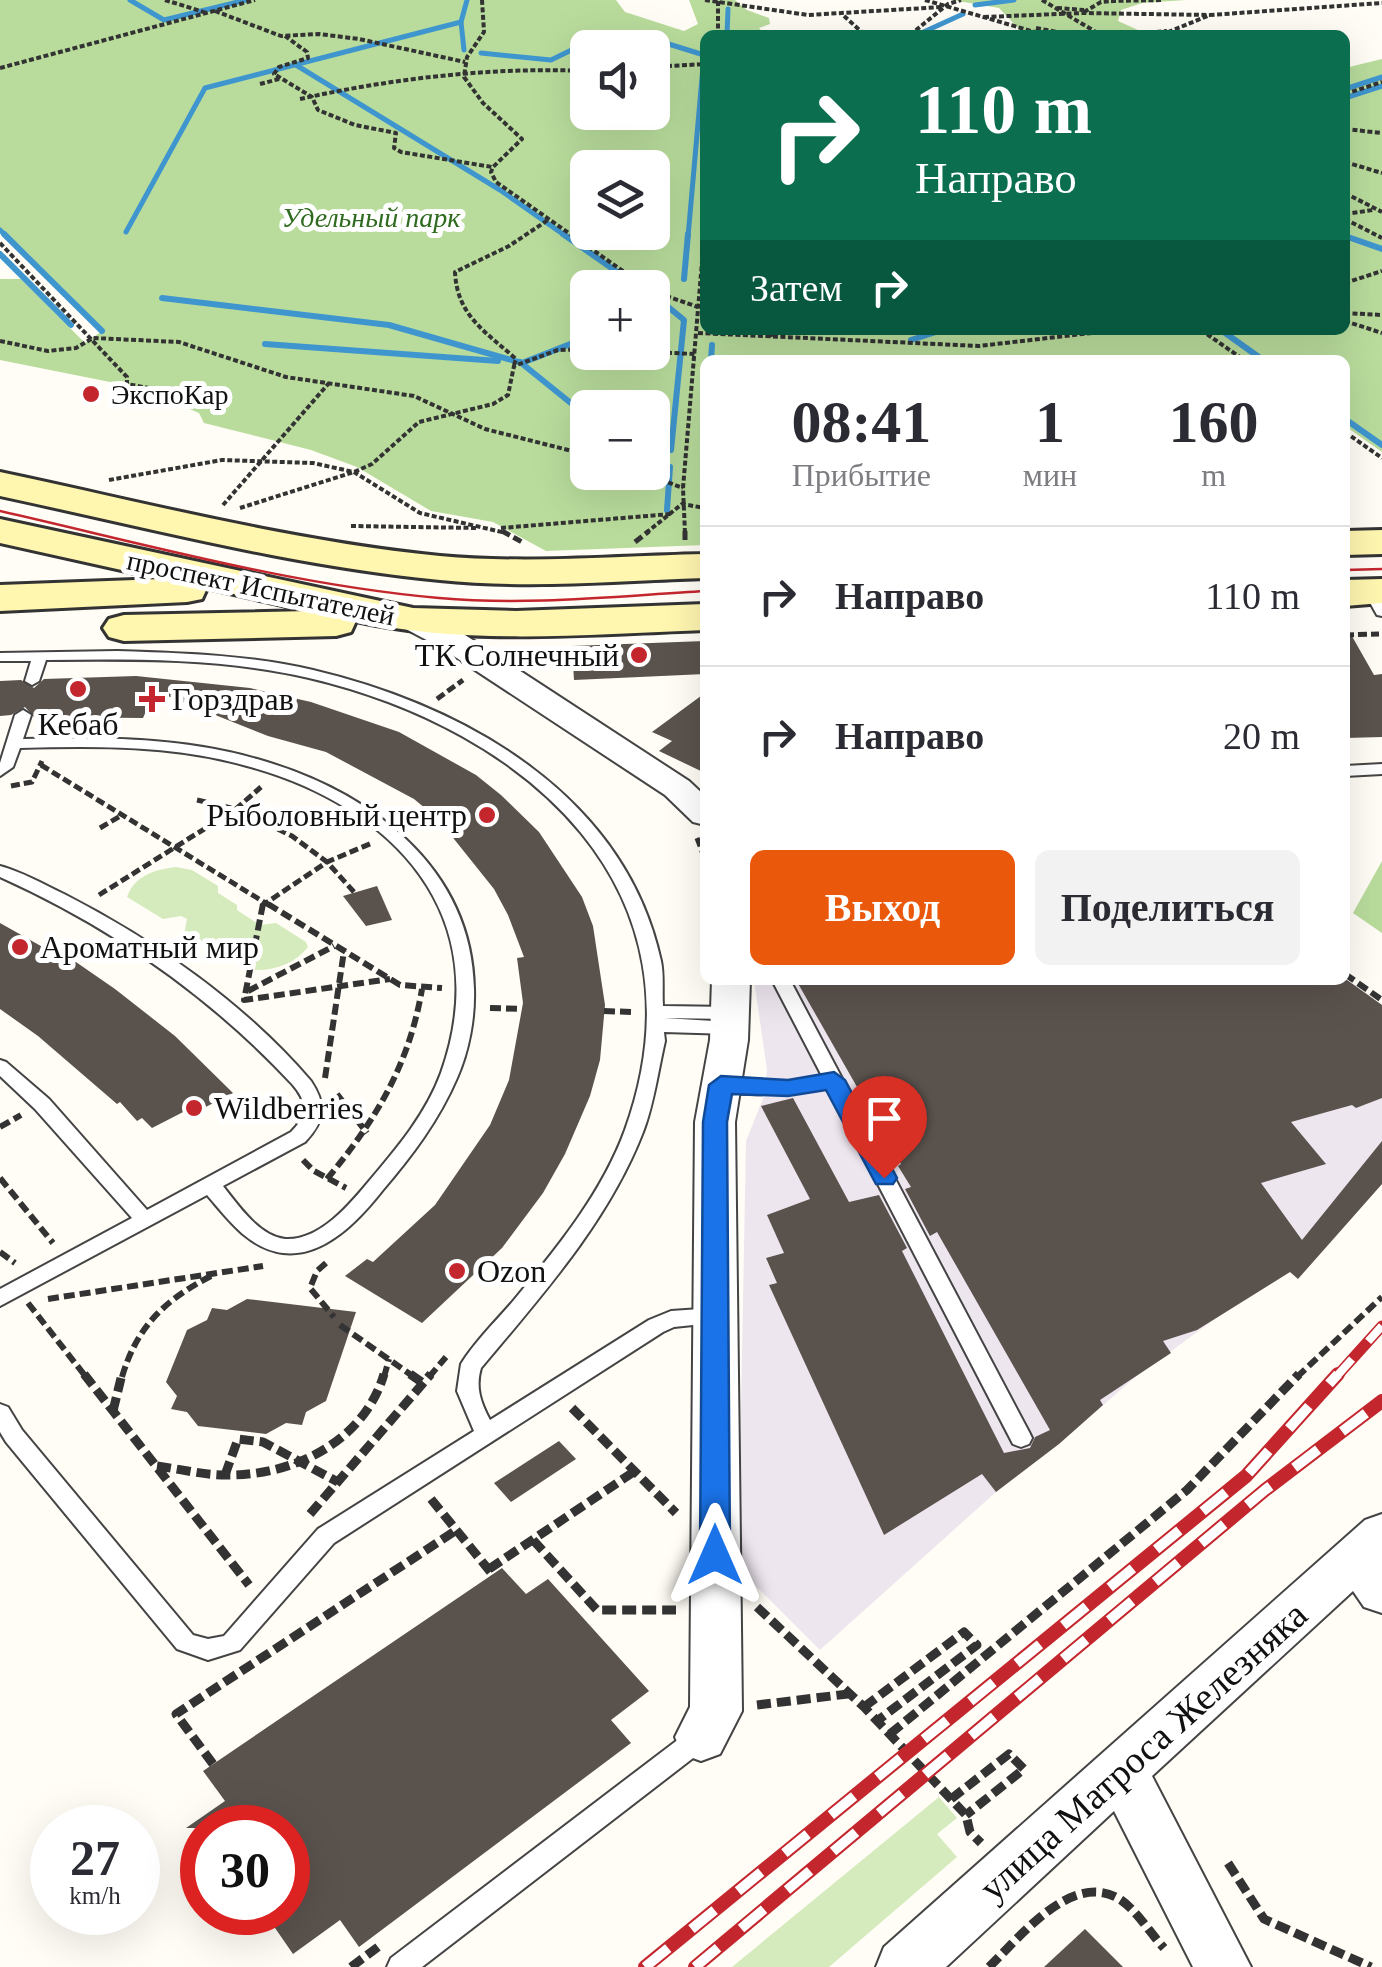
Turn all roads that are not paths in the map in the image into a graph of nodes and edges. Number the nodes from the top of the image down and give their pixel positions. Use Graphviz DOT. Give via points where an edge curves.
graph roads {
  1 [pos="0,484"];
  2 [pos="0,532"];
  3 [pos="260,538"];
  4 [pos="1382,542"];
  5 [pos="1350,543"];
  6 [pos="60,545"];
  7 [pos="696,558"];
  8 [pos="498,572"];
  9 [pos="210,576"];
  10 [pos="260,587"];
  11 [pos="16,597"];
  12 [pos="700,617"];
  13 [pos="412,622"];
  14 [pos="0,633"];
  15 [pos="40,656"];
  16 [pos="0,658"];
  17 [pos="32,681"];
  18 [pos="22,715"];
  19 [pos="14,744"];
  20 [pos="1382,769"];
  21 [pos="0,771"];
  22 [pos="1350,771"];
  23 [pos="700,812"];
  24 [pos="0,871"];
  25 [pos="784,985"];
  26 [pos="730,1007"];
  27 [pos="657,1020"];
  28 [pos="0,1066"];
  29 [pos="834,1080"];
  30 [pos="721,1085"];
  31 [pos="210,1185"];
  32 [pos="145,1220"];
  33 [pos="2,1294"];
  34 [pos="715,1316"];
  35 [pos="0,1413"];
  36 [pos="486,1434"];
  37 [pos="1020,1438"];
  38 [pos="1374,1561"];
  39 [pos="708,1724"];
  40 [pos="1120,1768"];
  41 [pos="400,1967"];
  42 [pos="904,1967"];
  43 [pos="1223,1967"];
  1 -- 3 [label="main road, проспект Испытателей"];
  2 -- 6 [label="main road, проспект Испытателей"];
  3 -- 8 [label="main road, проспект Испытателей"];
  3 -- 9 [label="main road" via="290,556 278,570"];
  4 -- 5 [label="main road"];
  6 -- 9 [label="main road, проспект Испытателей"];
  6 -- 11 [label="main road" via="70,554 68,572"];
  7 -- 8 [label="main road, проспект Испытателей"];
  8 -- 10 [label="main road"];
  9 -- 10 [label="main road, проспект Испытателей"];
  10 -- 11 [label="main road"];
  10 -- 13 [label="main road, проспект Испытателей"];
  12 -- 13 [label="main road, проспект Испытателей"];
  13 -- 14 [label="main road"];
  13 -- 23 [label="street" via="451,640 661,778"];
  15 -- 16 [label="lane"];
  15 -- 17 [label="lane"];
  15 -- 27 [label="lane" via="148,654 287,669 414,705 485,740 573,808 616,864 644,926"];
  18 -- 19 [label="lane"];
  19 -- 21 [label="lane"];
  19 -- 31 [label="lane" via="184,748 280,771 341,798 393,834 430,874 456,920 468,986 458,1058 430,1119 384,1179 323,1236 286,1246 268,1242"];
  20 -- 22 [label="lane"];
  24 -- 31 [label="lane" via="87,912 169,964 231,1014 311,1095 315,1109 298,1137"];
  25 -- 29 [label="lane"];
  26 -- 27 [label="lane"];
  26 -- 30 [label="street"];
  27 -- 36 [label="lane" via="646,1092 619,1165 573,1240 465,1379"];
  28 -- 32 [label="lane"];
  29 -- 30 [label="lane" via="788,1088"];
  29 -- 37 [label="lane"];
  30 -- 34 [label="street" via="715,1122"];
  31 -- 32 [label="lane"];
  32 -- 33 [label="lane"];
  34 -- 36 [label="lane" via="656,1326"];
  34 -- 39 [label="street"];
  35 -- 36 [label="lane" via="198,1650 232,1644 326,1536"];
  38 -- 40 [label="street, улица Матроса Железняка"];
  39 -- 41 [label="lane"];
  40 -- 42 [label="street, улица Матроса Железняка"];
  40 -- 43 [label="street"];
}
